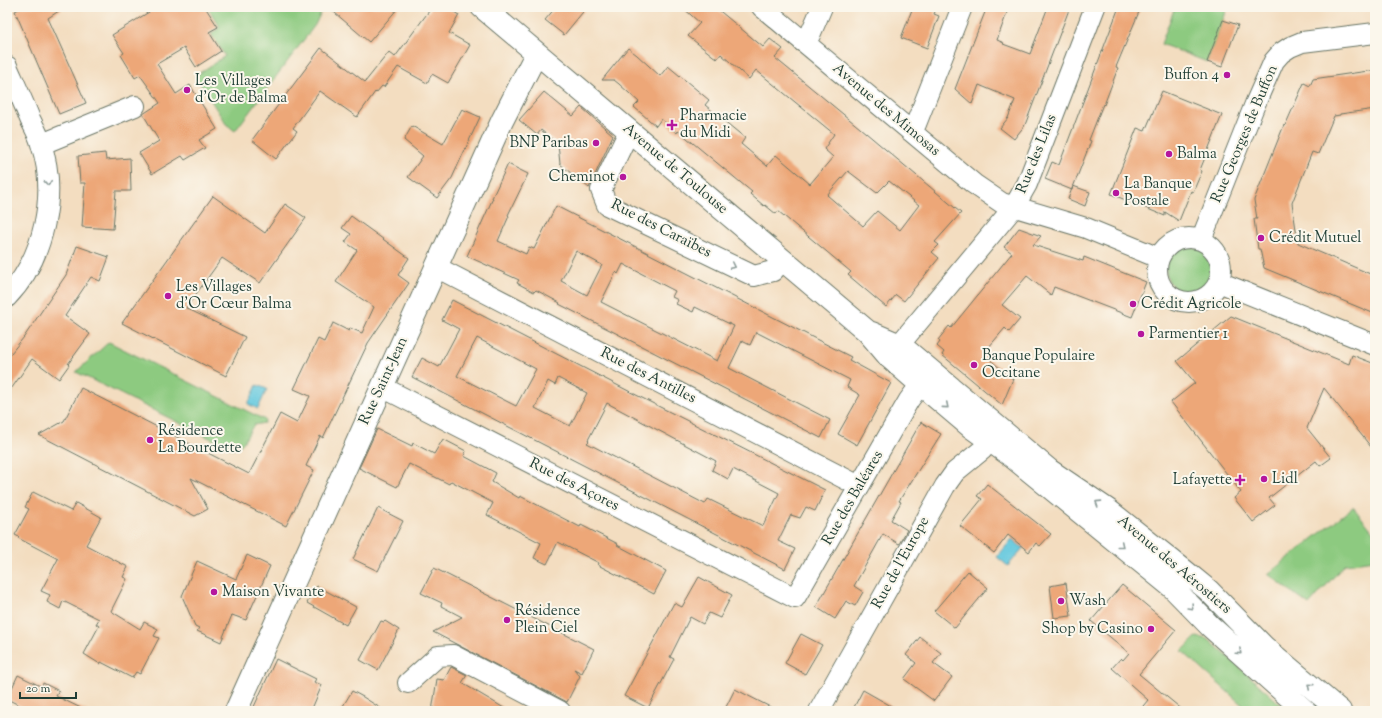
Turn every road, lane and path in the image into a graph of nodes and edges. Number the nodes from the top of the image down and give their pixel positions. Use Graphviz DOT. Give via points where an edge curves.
graph roads {
  1 [pos="482,7"];
  2 [pos="762,7"];
  3 [pos="822,7"];
  4 [pos="962,7"];
  5 [pos="1095,7"];
  6 [pos="1375,33"];
  7 [pos="804,42"];
  8 [pos="539,55"];
  9 [pos="7,66"];
  10 [pos="135,106"];
  11 [pos="629,131"];
  12 [pos="910,131"];
  13 [pos="42,144"];
  14 [pos="1014,207"];
  15 [pos="1201,240"];
  16 [pos="1159,258"];
  17 [pos="783,260"];
  18 [pos="436,267"];
  19 [pos="1219,282"];
  20 [pos="7,297"];
  21 [pos="1375,345"];
  22 [pos="895,351"];
  23 [pos="925,378"];
  24 [pos="382,387"];
  25 [pos="995,435"];
  26 [pos="859,486"];
  27 [pos="766,584"];
  28 [pos="408,683"];
  29 [pos="236,711"];
  30 [pos="560,711"];
  31 [pos="819,711"];
  32 [pos="1305,711"];
  33 [pos="1340,711"];
  1 -- 8 [label="main road, Avenue de Toulouse"];
  2 -- 7 [label="street, Avenue des Mimosas"];
  3 -- 7 [label="street" via="810,35"];
  4 -- 12 [label="street" via="916,124"];
  5 -- 14 [label="street, Rue des Lilas" via="1027,184"];
  6 -- 15 [label="street, Rue Georges de Buffon" via="1302,42 1281,53 1274,61"];
  7 -- 12 [label="street, Avenue des Mimosas"];
  8 -- 11 [label="main road, Avenue de Toulouse"];
  8 -- 18 [label="main road, Rue Saint-Jean" via="532,62 502,121"];
  9 -- 13 [label="street"];
  10 -- 13 [label="street"];
  11 -- 17 [label="main road, Avenue de Toulouse"];
  11 -- 17 [label="street, Rue des Caraïbes, one-way" via="601,190 608,205 754,276 773,271"];
  12 -- 14 [label="street, Avenue des Mimosas" via="974,184 1002,203"];
  13 -- 20 [label="street, one-way" via="49,192 43,229 25,275"];
  14 -- 16 [label="street, Avenue des Mimosas" via="1086,228"];
  14 -- 22 [label="street, Rue des Lilas"];
  15 -- 16 [label="street" via="1176,240 1166,247"];
  15 -- 19 [label="street" via="1210,245 1221,262"];
  16 -- 19 [label="street" via="1157,268 1162,288 1178,300 1202,300 1210,295"];
  17 -- 22 [label="main road, Avenue de Toulouse" via="867,331"];
  18 -- 24 [label="main road, Rue Saint-Jean"];
  18 -- 26 [label="street, Rue des Antilles"];
  19 -- 21 [label="street"];
  22 -- 23 [label="main road, Avenue de Toulouse"];
  23 -- 25 [label="main road, Avenue de Toulouse"];
  23 -- 26 [label="street, Rue des Baléares" via="909,400"];
  24 -- 27 [label="street, Rue des Açores"];
  24 -- 29 [label="main road, Rue Saint-Jean"];
  25 -- 31 [label="street, Rue de l'Europe" via="982,450 955,472 945,486"];
  25 -- 32 [label="main road, Avenue des Aérostiers, one-way" via="1010,455 1172,587 1210,626"];
  33 -- 25 [label="main road, Avenue des Aérostiers, one-way" via="1264,647 1208,590 1187,573 1108,510"];
  26 -- 27 [label="street, Rue des Baléares" via="795,598"];
  28 -- 30 [label="street" via="438,656 454,655"];
}
